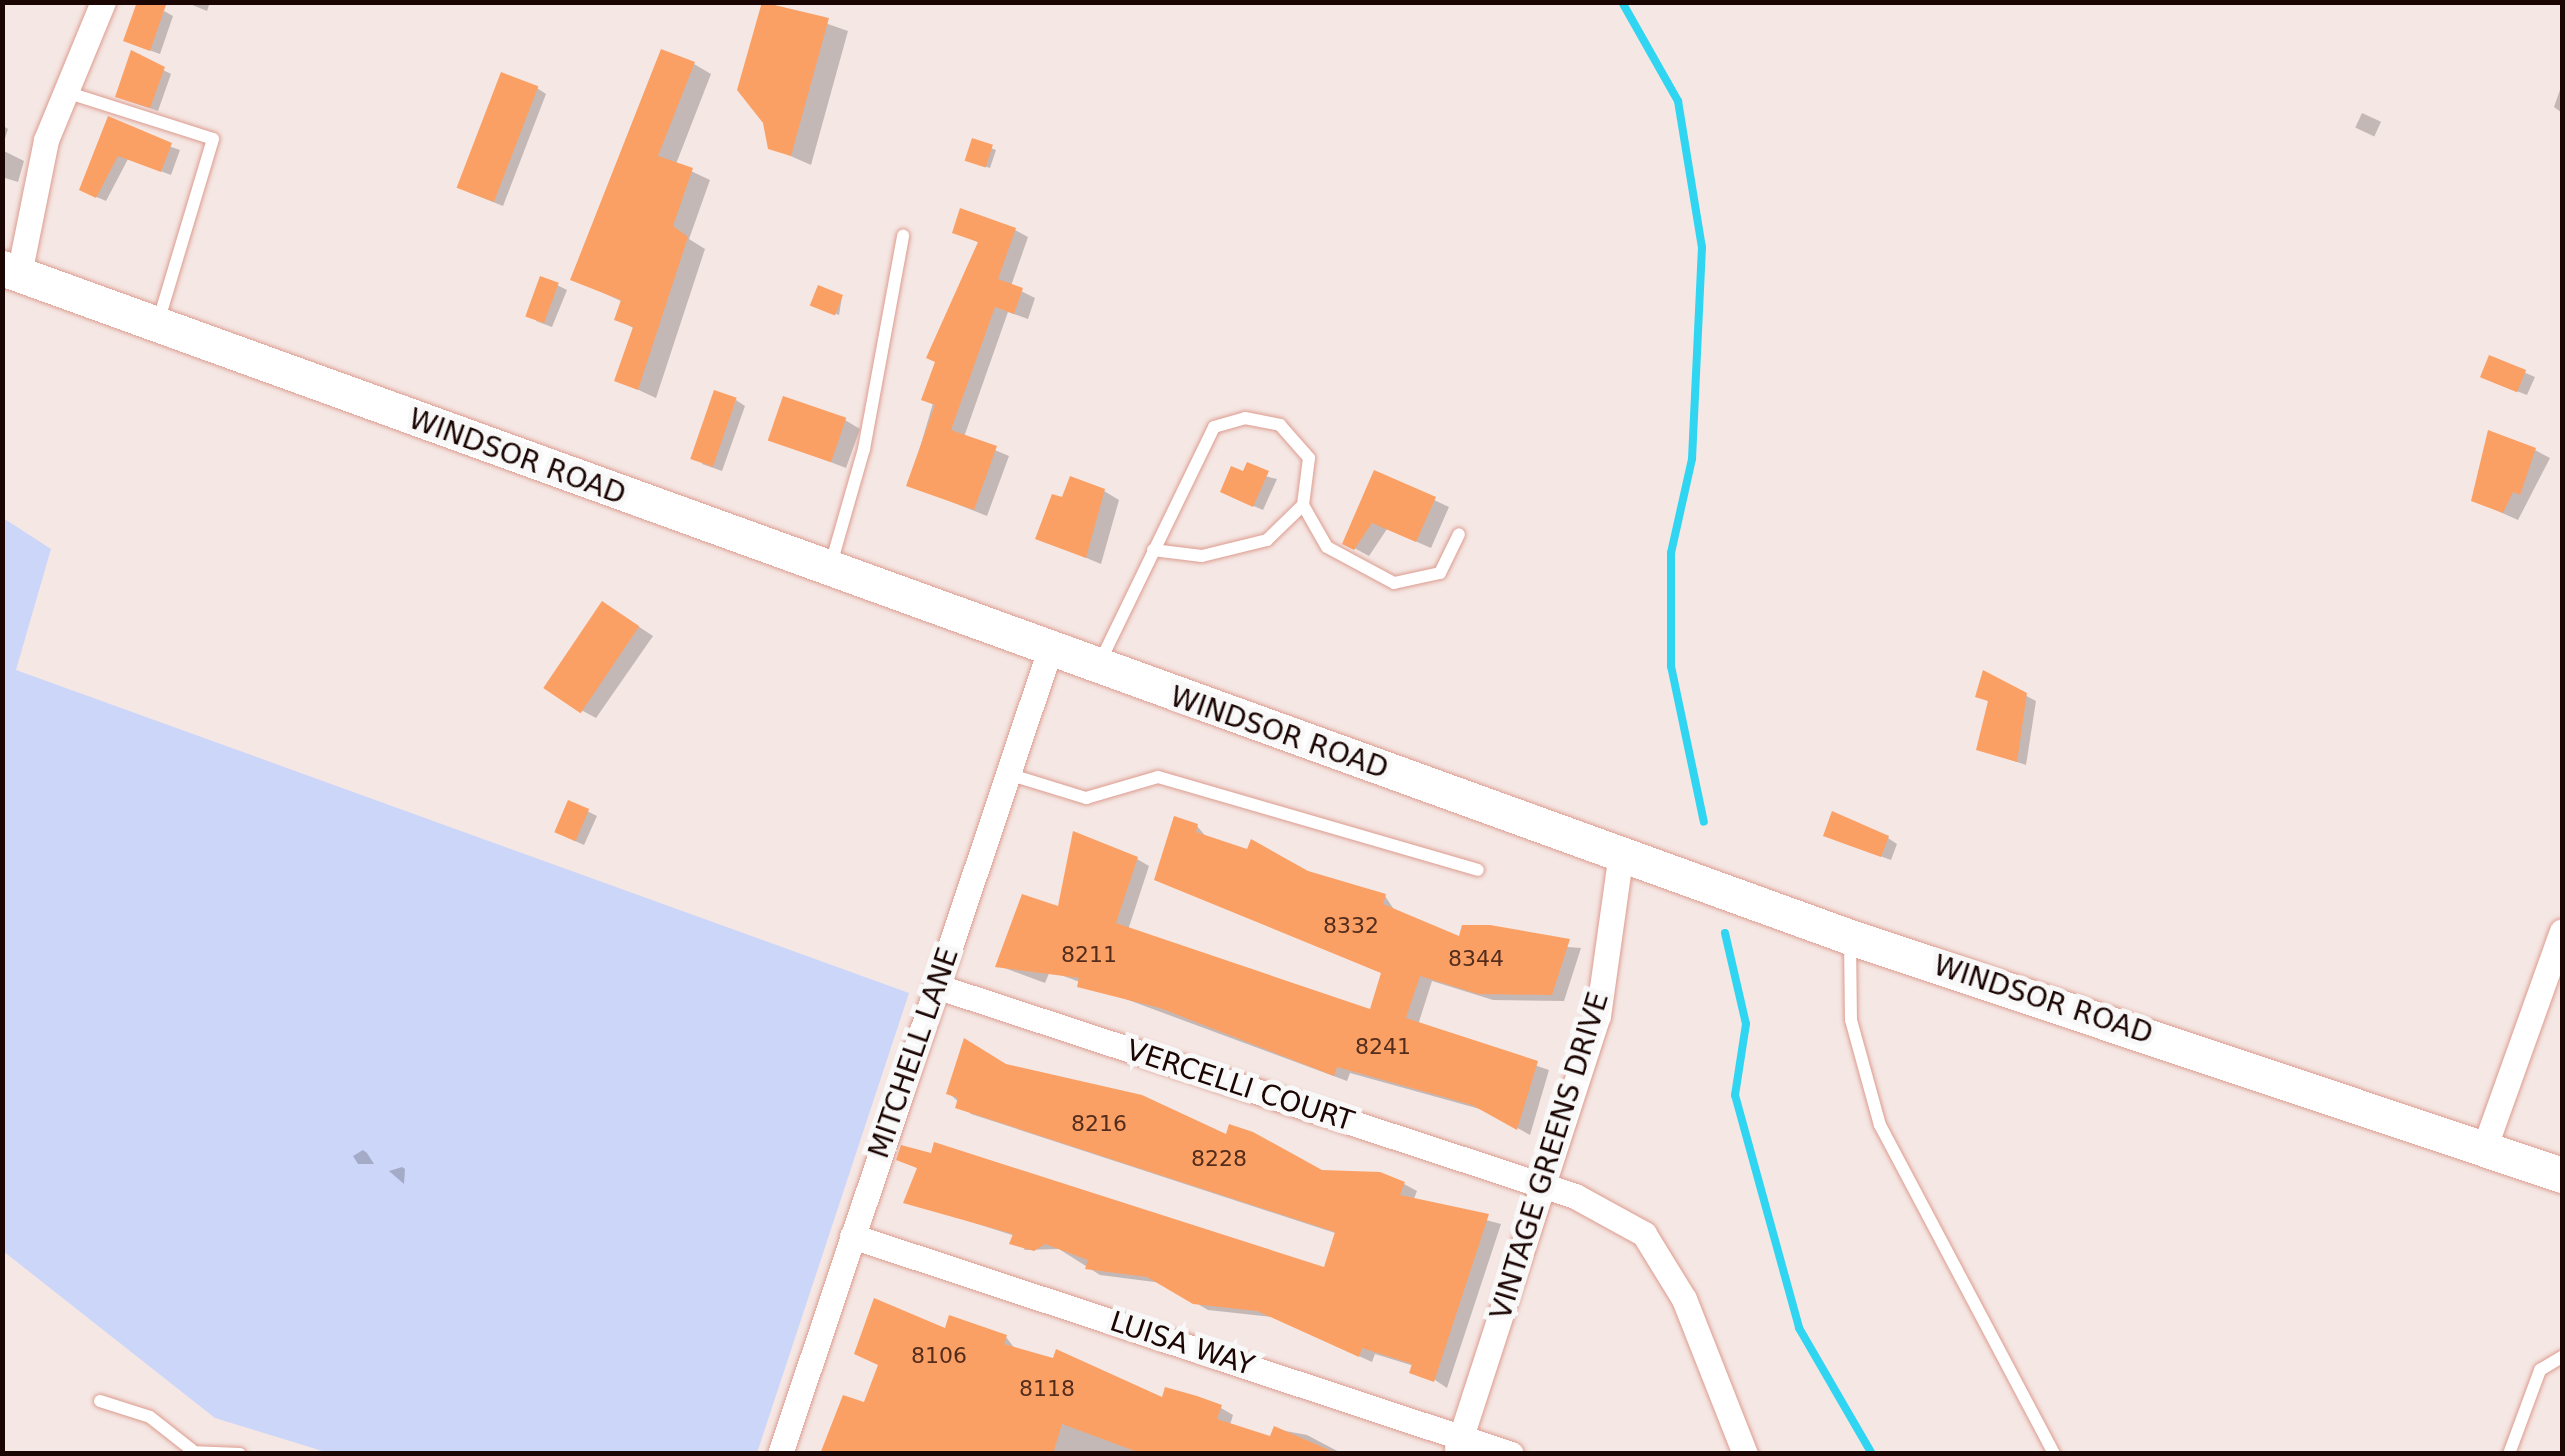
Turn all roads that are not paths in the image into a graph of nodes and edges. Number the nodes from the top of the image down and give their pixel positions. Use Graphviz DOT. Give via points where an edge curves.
graph roads {
  1 [pos="103,2"];
  2 [pos="66,92"];
  3 [pos="903,236"];
  4 [pos="11,271"];
  5 [pos="157,325"];
  6 [pos="1303,505"];
  7 [pos="1459,534"];
  8 [pos="1153,550"];
  9 [pos="829,571"];
  10 [pos="1048,652"];
  11 [pos="1097,670"];
  12 [pos="1008,774"];
  13 [pos="1621,854"];
  14 [pos="1478,870"];
  15 [pos="2562,932"];
  16 [pos="1850,937"];
  17 [pos="936,986"];
  18 [pos="2485,1146"];
  19 [pos="2562,1175"];
  20 [pos="1544,1185"];
  21 [pos="852,1236"];
  22 [pos="2562,1357"];
  23 [pos="100,1401"];
  24 [pos="1458,1445"];
  25 [pos="189,1452"];
  26 [pos="240,1454"];
  27 [pos="780,1454"];
  28 [pos="1511,1454"];
  29 [pos="1745,1454"];
  30 [pos="2054,1454"];
  31 [pos="2509,1454"];
  1 -- 2 [label="street"];
  2 -- 4 [label="street" via="46,140"];
  2 -- 5 [label="lane" via="213,139"];
  3 -- 9 [label="lane" via="864,449"];
  4 -- 5 [label="main road, WINDSOR ROAD"];
  5 -- 9 [label="main road, WINDSOR ROAD"];
  6 -- 7 [label="lane" via="1327,547 1394,583 1440,573"];
  6 -- 8 [label="lane" via="1267,540 1202,556"];
  6 -- 8 [label="lane" via="1309,458 1280,425 1245,418 1214,427"];
  8 -- 11 [label="lane"];
  9 -- 10 [label="main road, WINDSOR ROAD"];
  10 -- 11 [label="main road, WINDSOR ROAD"];
  10 -- 12 [label="street, MITCHELL LANE"];
  11 -- 13 [label="main road, WINDSOR ROAD"];
  12 -- 14 [label="lane" via="1086,798 1158,778"];
  12 -- 17 [label="street, MITCHELL LANE"];
  13 -- 16 [label="main road, WINDSOR ROAD"];
  13 -- 20 [label="street, VINTAGE GREENS DRIVE" via="1598,1016"];
  15 -- 18 [label="street"];
  16 -- 18 [label="main road, WINDSOR ROAD"];
  16 -- 30 [label="lane" via="1851,1020 1880,1125"];
  17 -- 20 [label="street, VERCELLI COURT"];
  17 -- 21 [label="street, MITCHELL LANE"];
  18 -- 19 [label="main road, WINDSOR ROAD"];
  20 -- 24 [label="street, VINTAGE GREENS DRIVE"];
  20 -- 29 [label="street, VERCELLI COURT" via="1644,1234 1684,1299"];
  21 -- 24 [label="street, LUISA WAY"];
  21 -- 27 [label="street, MITCHELL LANE"];
  22 -- 31 [label="lane" via="2540,1370"];
  23 -- 25 [label="lane" via="150,1417"];
  24 -- 28 [label="street, LUISA WAY"];
  25 -- 26 [label="lane"];
}
